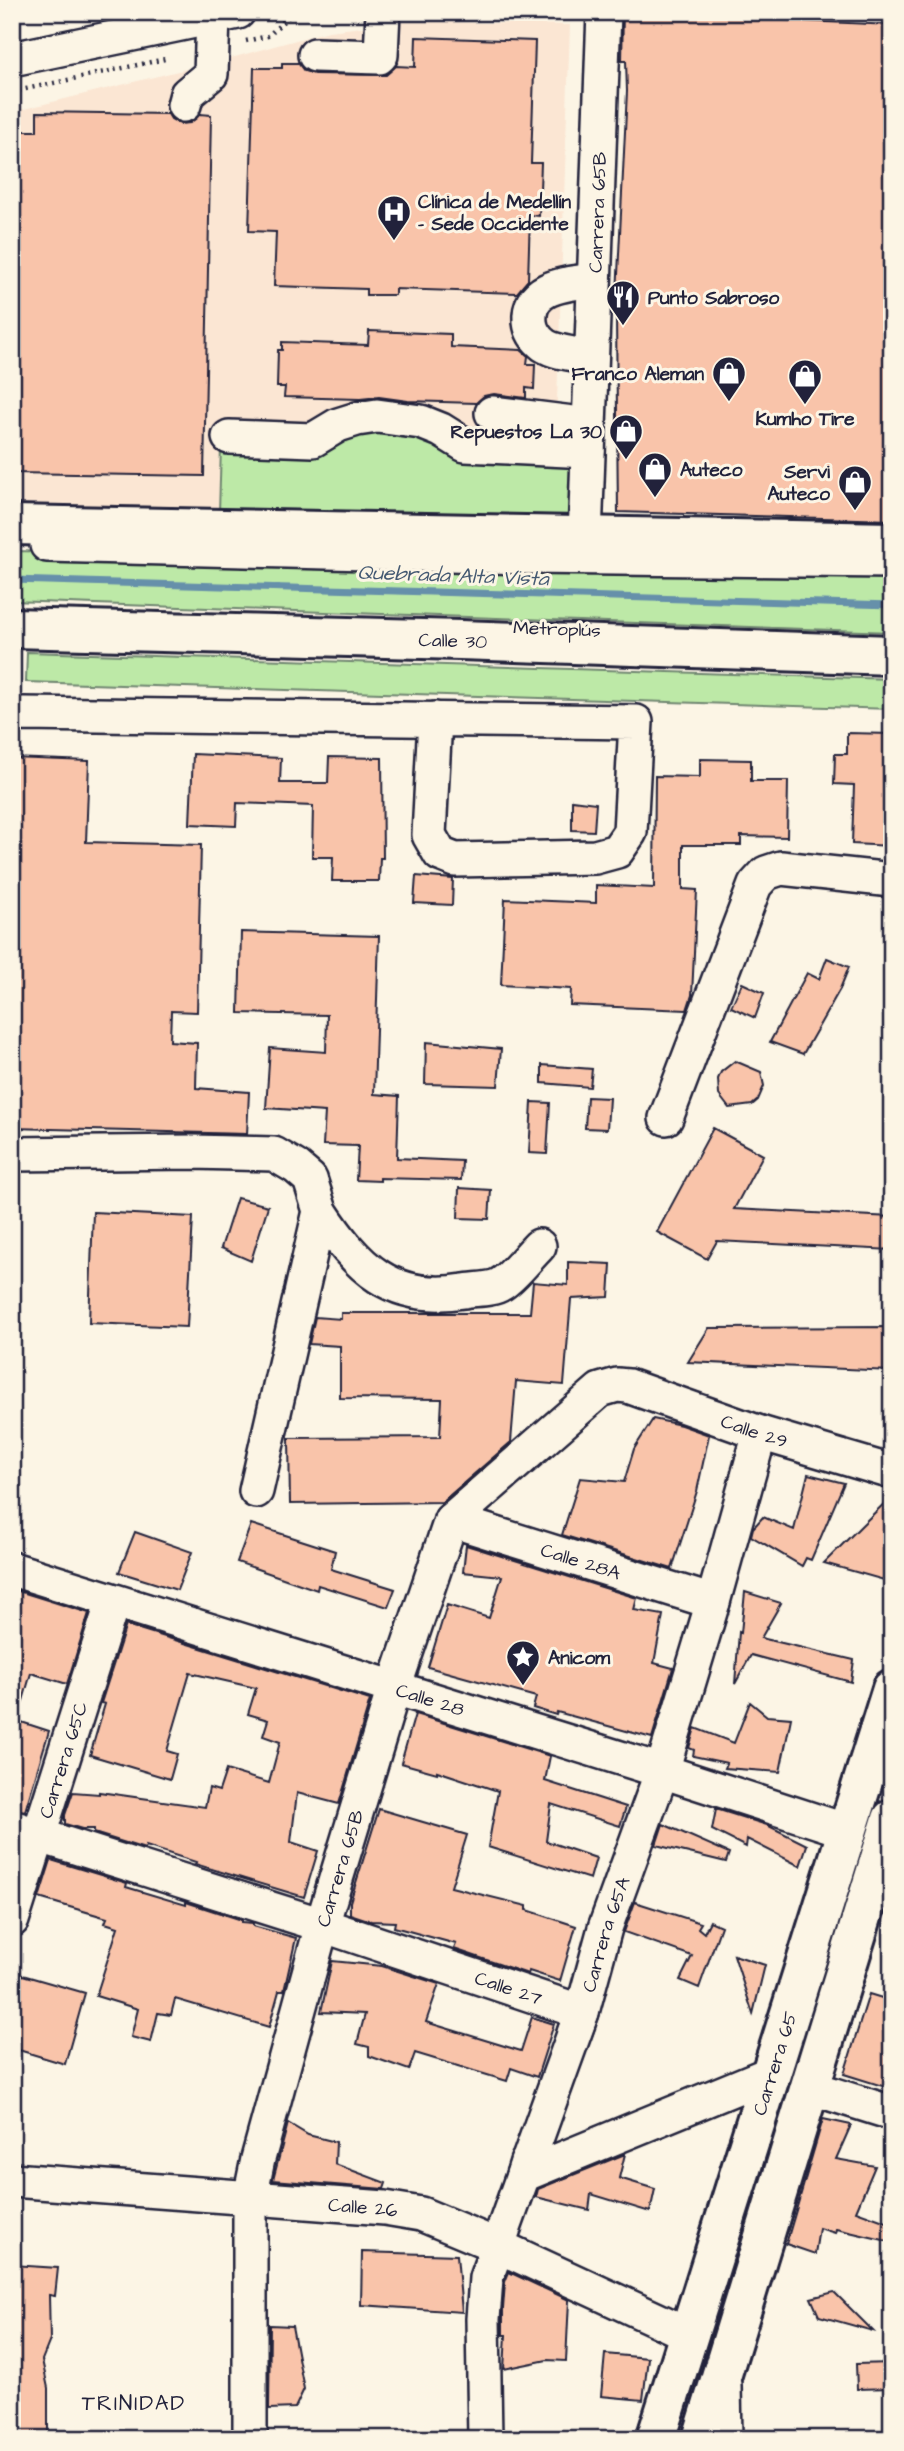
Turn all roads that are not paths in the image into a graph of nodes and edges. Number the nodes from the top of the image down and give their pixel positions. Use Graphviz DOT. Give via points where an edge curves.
graph roads {
  1 [pos="383,12"];
  2 [pos="604,12"];
  3 [pos="160,20"];
  4 [pos="221,26"];
  5 [pos="315,55"];
  6 [pos="12,59"];
  7 [pos="184,104"];
  8 [pos="594,280"];
  9 [pos="591,357"];
  10 [pos="492,413"];
  11 [pos="229,437"];
  12 [pos="589,438"];
  13 [pos="12,525"];
  14 [pos="585,538"];
  15 [pos="892,542"];
  16 [pos="12,544"];
  17 [pos="892,561"];
  18 [pos="12,610"];
  19 [pos="12,628"];
  20 [pos="892,640"];
  21 [pos="892,654"];
  22 [pos="12,716"];
  23 [pos="435,719"];
  24 [pos="890,880"];
  25 [pos="666,1118"];
  26 [pos="12,1154"];
  27 [pos="320,1211"];
  28 [pos="539,1246"];
  29 [pos="760,1433"];
  30 [pos="892,1472"];
  31 [pos="256,1491"];
  32 [pos="451,1520"];
  33 [pos="12,1569"];
  34 [pos="113,1601"];
  35 [pos="713,1602"];
  36 [pos="394,1688"];
  37 [pos="892,1689"];
  38 [pos="662,1771"];
  39 [pos="847,1831"];
  40 [pos="26,1832"];
  41 [pos="889,1836"];
  42 [pos="12,1920"];
  43 [pos="322,1925"];
  44 [pos="582,2012"];
  45 [pos="771,2073"];
  46 [pos="809,2087"];
  47 [pos="892,2113"];
  48 [pos="523,2175"];
  49 [pos="12,2180"];
  50 [pos="250,2198"];
  51 [pos="498,2246"];
  52 [pos="688,2334"];
  53 [pos="724,2366"];
  54 [pos="250,2439"];
  55 [pos="485,2439"];
  56 [pos="656,2439"];
  57 [pos="702,2439"];
  58 [pos="725,2439"];
  1 -- 5 [label="street" via="379,57"];
  2 -- 8 [label="street, Carrera 65B"];
  3 -- 4 [label="street"];
  3 -- 6 [label="street"];
  4 -- 7 [label="street" via="211,74 187,94"];
  8 -- 9 [label="street, Carrera 65B"];
  8 -- 9 [label="street" via="553,287 535,299 530,314 531,328 545,345"];
  9 -- 12 [label="street, Carrera 65B"];
  10 -- 12 [label="street"];
  11 -- 12 [label="street" via="313,440 338,425 377,416 421,422 465,445"];
  12 -- 14 [label="street, Carrera 65B"];
  13 -- 14 [label="main road"];
  14 -- 15 [label="main road"];
  16 -- 17 [label="street"];
  18 -- 20 [label="street, Metroplús"];
  19 -- 21 [label="main road, Calle 30"];
  22 -- 23 [label="street"];
  23 -- 23 [label="street" via="636,722 629,832 617,851 595,857 454,860 440,854 429,835"];
  24 -- 25 [label="street" via="781,867 766,873 755,885"];
  26 -- 27 [label="street" via="274,1154 310,1179"];
  27 -- 28 [label="street" via="371,1273 410,1292 455,1293 500,1285"];
  27 -- 31 [label="street"];
  29 -- 30 [label="street, Calle 29"];
  29 -- 32 [label="street, Calle 29" via="617,1385 600,1390"];
  29 -- 35 [label="street, Carrera 65A"];
  32 -- 35 [label="street, Calle 28A"];
  32 -- 36 [label="street, Carrera 65B"];
  33 -- 34 [label="street, Calle 28"];
  34 -- 36 [label="street, Calle 28"];
  34 -- 40 [label="street, Carrera 65C"];
  35 -- 38 [label="street, Carrera 65A"];
  36 -- 38 [label="street, Calle 28"];
  36 -- 43 [label="street, Carrera 65B"];
  37 -- 39 [label="main road, Carrera 65"];
  38 -- 39 [label="street, Calle 28"];
  38 -- 44 [label="street, Carrera 65A" via="605,1928"];
  39 -- 45 [label="main road, Carrera 65"];
  40 -- 42 [label="street, Carrera 65C"];
  40 -- 43 [label="street, Calle 27"];
  41 -- 46 [label="main road, Carrera 65"];
  43 -- 44 [label="street, Calle 27"];
  43 -- 50 [label="street, Carrera 65B"];
  44 -- 48 [label="street, Carrera 65A"];
  45 -- 48 [label="street"];
  45 -- 52 [label="main road, Carrera 65"];
  46 -- 47 [label="street"];
  46 -- 53 [label="main road, Carrera 65"];
  48 -- 51 [label="street, Carrera 65A"];
  49 -- 50 [label="street, Calle 26"];
  50 -- 51 [label="street, Calle 26" via="421,2214"];
  50 -- 54 [label="street, Carrera 65B"];
  51 -- 52 [label="street, Calle 26"];
  51 -- 55 [label="street, Carrera 65A" via="486,2278 483,2319"];
  52 -- 56 [label="main road, Carrera 65"];
  53 -- 57 [label="main road, Carrera 65"];
  53 -- 58 [label="street"];
}
